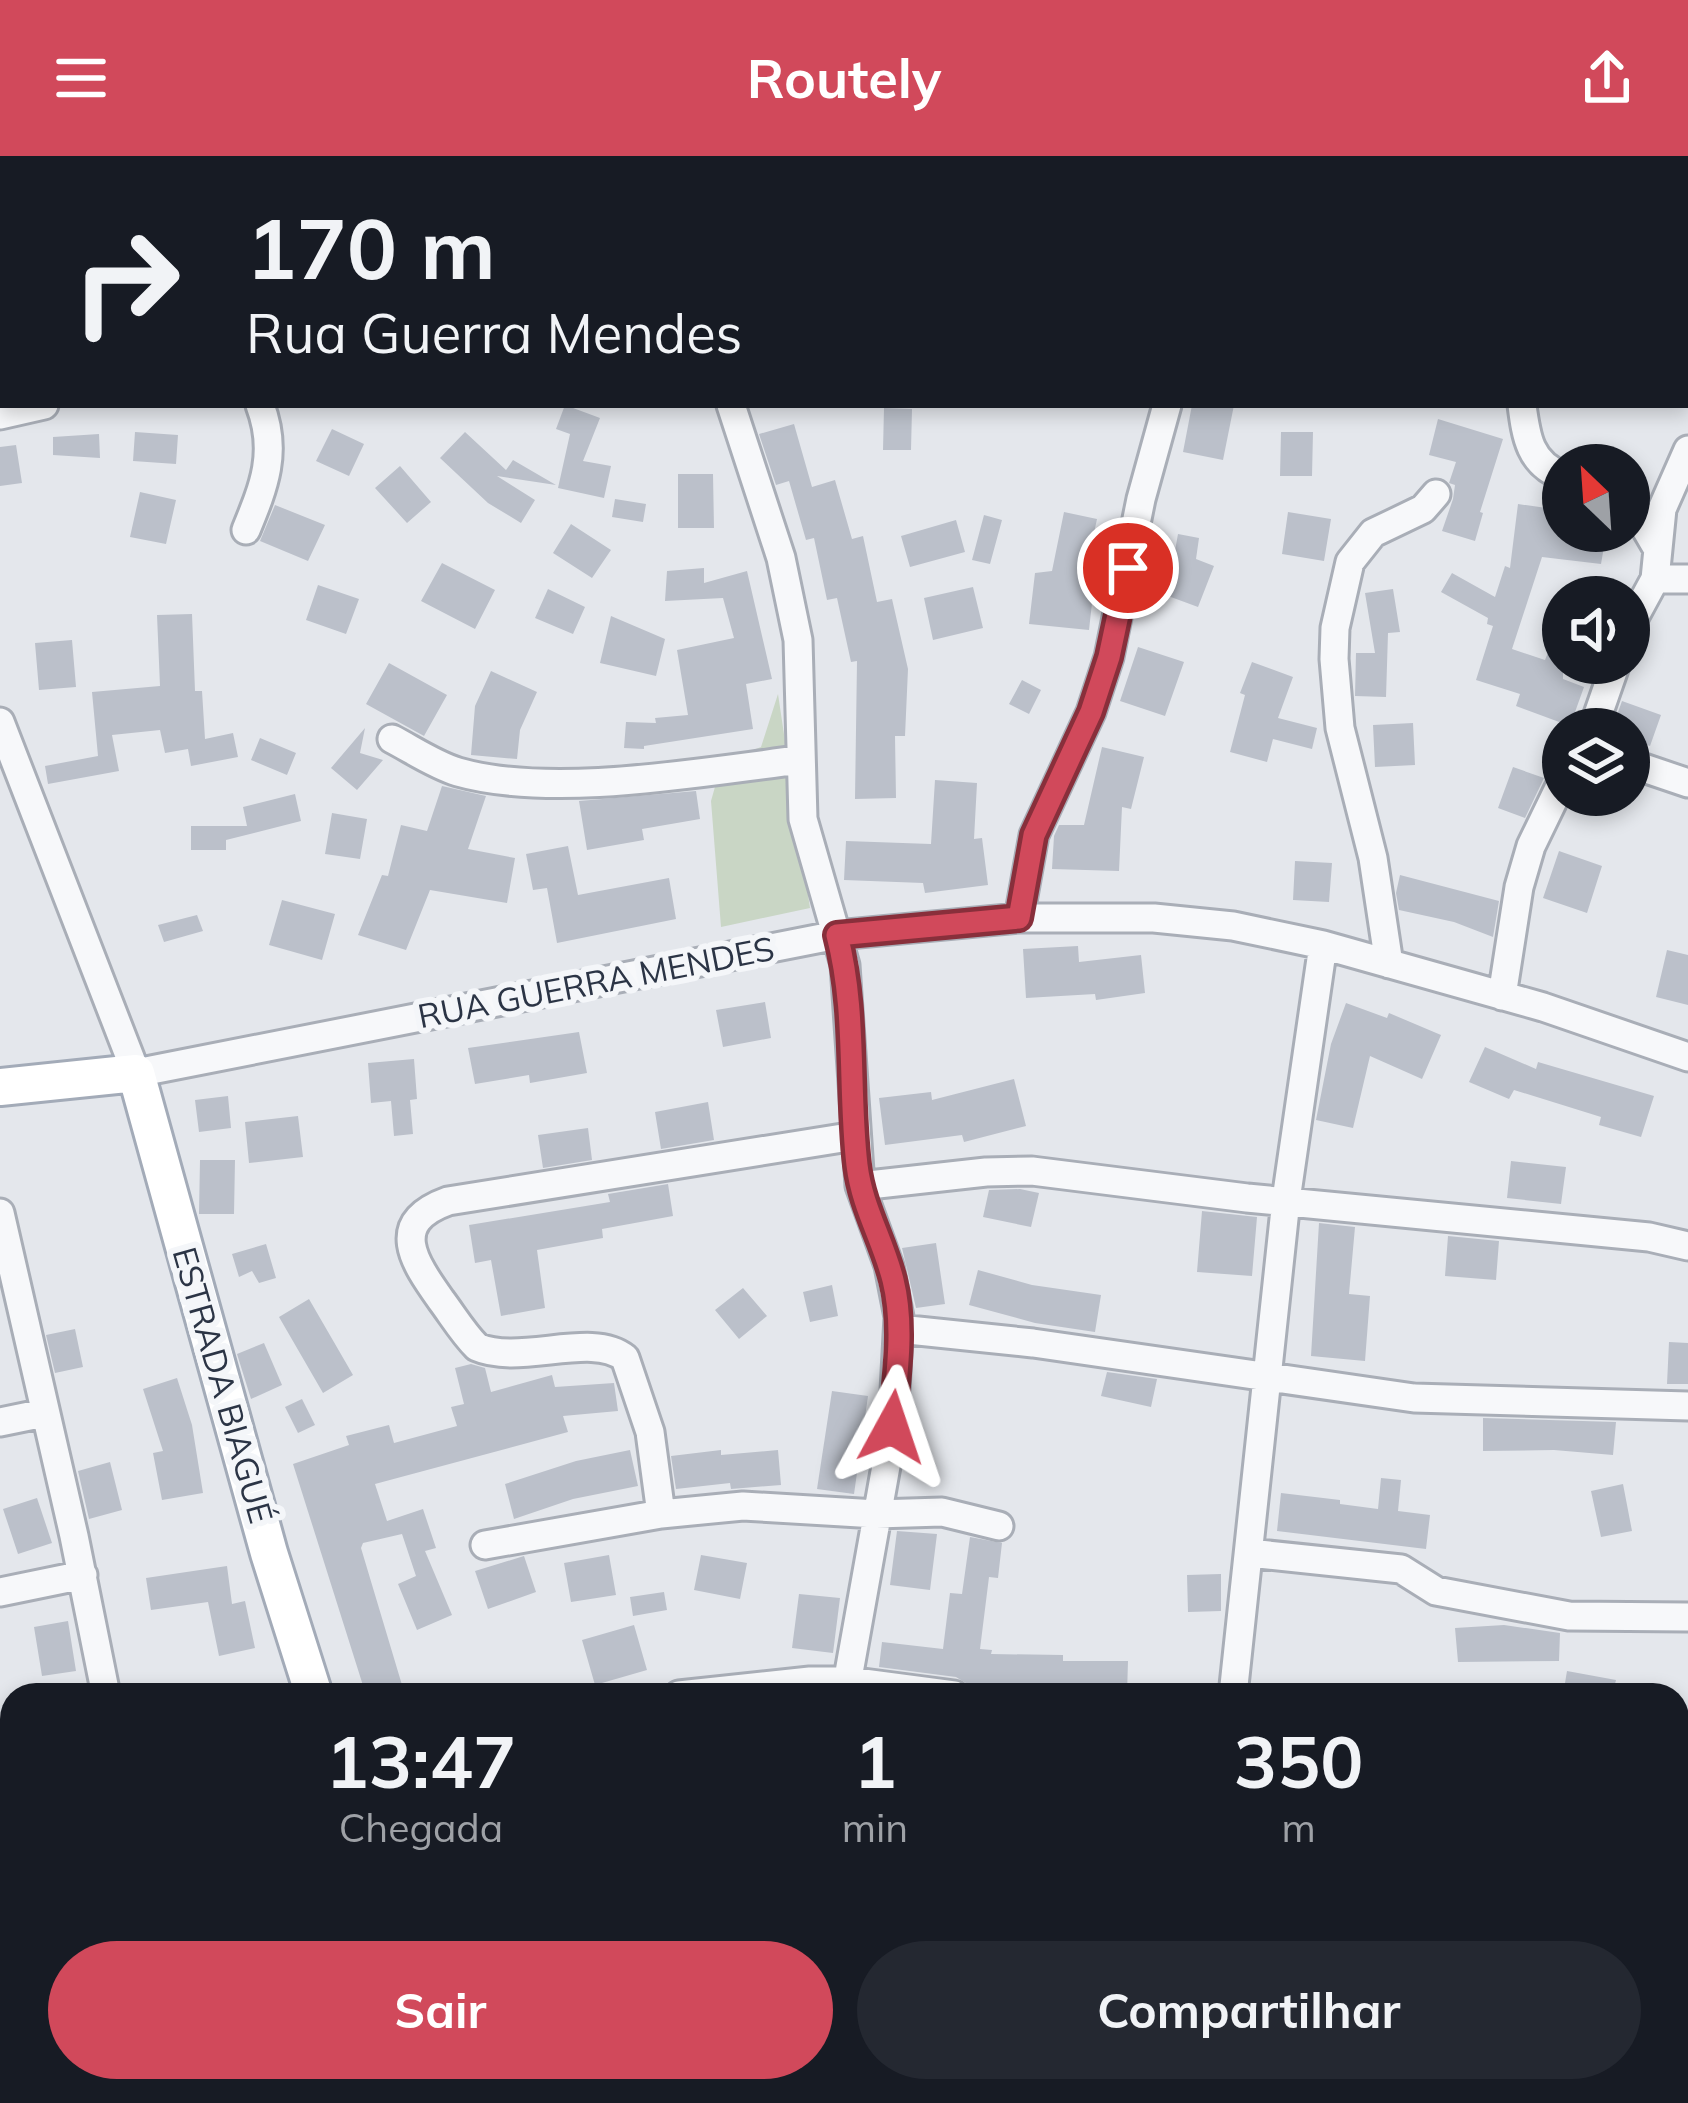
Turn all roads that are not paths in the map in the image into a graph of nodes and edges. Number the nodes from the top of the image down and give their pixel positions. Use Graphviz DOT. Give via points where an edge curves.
graph roads {
  1 [pos="31,408"];
  2 [pos="261,408"];
  3 [pos="731,408"];
  4 [pos="1166,408"];
  5 [pos="1523,408"];
  6 [pos="0,415"];
  7 [pos="1688,450"];
  8 [pos="1542,466"];
  9 [pos="1436,494"];
  10 [pos="246,530"];
  11 [pos="1650,535"];
  12 [pos="1658,549"];
  13 [pos="1654,579"];
  14 [pos="1688,579"];
  15 [pos="1650,587"];
  16 [pos="0,722"];
  17 [pos="392,739"];
  18 [pos="799,760"];
  19 [pos="1650,771"];
  20 [pos="1688,783"];
  21 [pos="1546,816"];
  22 [pos="1019,918"];
  23 [pos="837,935"];
  24 [pos="1323,945"];
  25 [pos="1389,964"];
  26 [pos="1502,996"];
  27 [pos="1688,1057"];
  28 [pos="136,1073"];
  29 [pos="0,1087"];
  30 [pos="855,1136"];
  31 [pos="860,1186"];
  32 [pos="1286,1200"];
  33 [pos="1,1222"];
  34 [pos="1688,1246"];
  35 [pos="899,1329"];
  36 [pos="1268,1380"];
  37 [pos="1688,1406"];
  38 [pos="44,1413"];
  39 [pos="0,1423"];
  40 [pos="661,1514"];
  41 [pos="876,1514"];
  42 [pos="999,1526"];
  43 [pos="485,1545"];
  44 [pos="1249,1553"];
  45 [pos="83,1575"];
  46 [pos="0,1592"];
  47 [pos="1688,1617"];
  48 [pos="104,1683"];
  49 [pos="310,1683"];
  50 [pos="848,1683"];
  51 [pos="1234,1683"];
  1 -- 6 [label="street"];
  2 -- 10 [label="street" via="271,450"];
  3 -- 18 [label="street" via="781,558 798,640"];
  4 -- 22 [label="street" via="1109,657 1034,835"];
  5 -- 8 [label="street"];
  7 -- 12 [label="street" via="1662,508"];
  9 -- 25 [label="street" via="1373,533 1350,562 1335,628 1340,728"];
  11 -- 12 [label="street"];
  12 -- 13 [label="street"];
  13 -- 14 [label="street"];
  13 -- 15 [label="street"];
  16 -- 28 [label="street"];
  17 -- 18 [label="street" via="461,773 530,783"];
  18 -- 23 [label="street" via="803,819"];
  19 -- 20 [label="street"];
  21 -- 26 [label="street" via="1519,887"];
  22 -- 23 [label="street, RUA GUERRA MENDES"];
  22 -- 24 [label="street, RUA GUERRA MENDES" via="1154,918"];
  23 -- 28 [label="street, RUA GUERRA MENDES"];
  23 -- 30 [label="street"];
  24 -- 25 [label="street, RUA GUERRA MENDES"];
  24 -- 32 [label="street"];
  25 -- 26 [label="street, RUA GUERRA MENDES"];
  26 -- 27 [label="street, RUA GUERRA MENDES"];
  28 -- 29 [label="main road"];
  28 -- 49 [label="main road, ESTRADA BIAGUÉ"];
  30 -- 31 [label="street"];
  30 -- 40 [label="street" via="448,1201 414,1222 419,1268 477,1347 620,1352 650,1432"];
  31 -- 32 [label="street" via="1032,1171"];
  31 -- 35 [label="street" via="894,1285"];
  32 -- 34 [label="street"];
  32 -- 36 [label="street"];
  33 -- 38 [label="street"];
  35 -- 36 [label="street"];
  35 -- 41 [label="street"];
  36 -- 37 [label="street" via="1414,1398"];
  36 -- 44 [label="street"];
  38 -- 39 [label="street"];
  38 -- 45 [label="street"];
  40 -- 41 [label="street" via="743,1506"];
  40 -- 43 [label="street"];
  41 -- 42 [label="street" via="942,1512"];
  41 -- 50 [label="street"];
  44 -- 47 [label="street" via="1401,1569 1436,1591 1569,1616"];
  44 -- 51 [label="street"];
  45 -- 46 [label="street"];
  45 -- 48 [label="street"];
}
